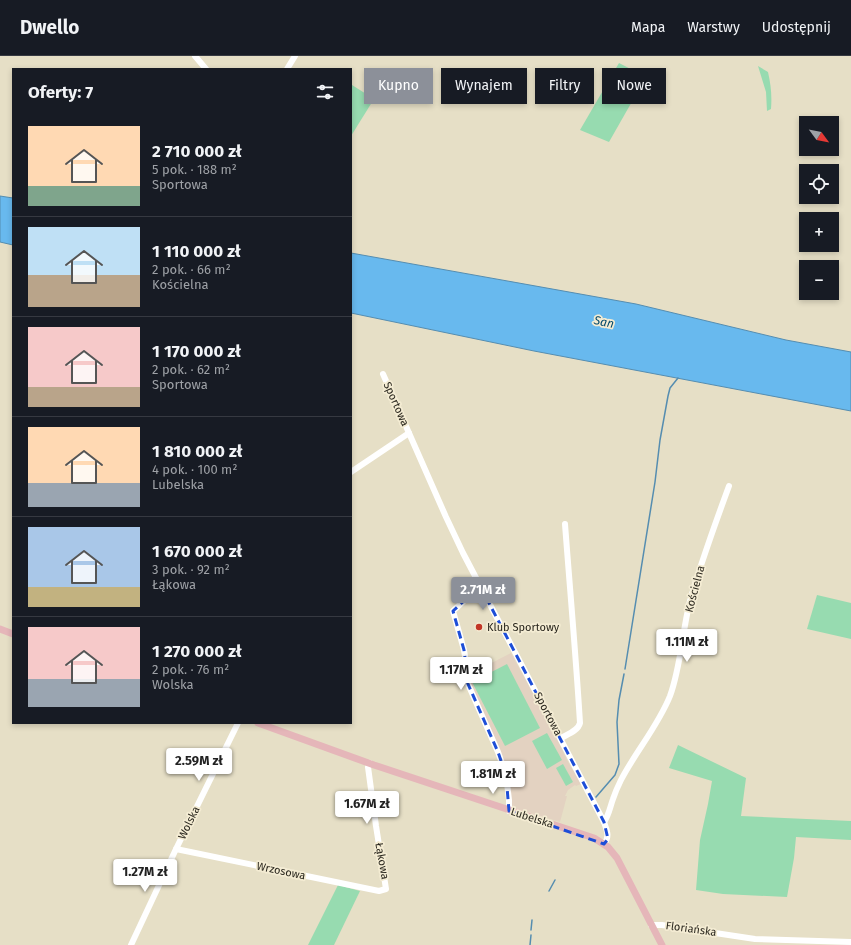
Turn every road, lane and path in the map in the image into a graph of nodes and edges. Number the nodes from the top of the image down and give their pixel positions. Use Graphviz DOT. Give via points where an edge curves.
graph roads {
  1 [pos="195,56"];
  2 [pos="295,56"];
  3 [pos="205,68"];
  4 [pos="288,68"];
  5 [pos="382,374"];
  6 [pos="409,433"];
  7 [pos="352,471"];
  8 [pos="729,486"];
  9 [pos="565,524"];
  10 [pos="480,586"];
  11 [pos="0,629"];
  12 [pos="12,634"];
  13 [pos="238,724"];
  14 [pos="261,724"];
  15 [pos="561,738"];
  16 [pos="370,763"];
  17 [pos="509,811"];
  18 [pos="604,822"];
  19 [pos="604,844"];
  20 [pos="176,849"];
  21 [pos="386,889"];
  22 [pos="652,925"];
  23 [pos="851,942"];
  24 [pos="131,945"];
  25 [pos="662,945"];
  1 -- 3 [label="street"];
  2 -- 4 [label="street"];
  5 -- 6 [label="street, Sportowa"];
  6 -- 7 [label="street, Sportowa"];
  6 -- 10 [label="street, Sportowa"];
  8 -- 18 [label="street, Kościelna" via="690,603 678,665 663,713 628,767"];
  9 -- 15 [label="street" via="580,723 576,730"];
  10 -- 15 [label="street, Sportowa"];
  10 -- 17 [label="street" via="453,611 464,650 468,684 506,775"];
  11 -- 12 [label="main road"];
  13 -- 20 [label="street, Wolska"];
  14 -- 16 [label="main road, Lubelska"];
  15 -- 18 [label="street, Sportowa"];
  16 -- 17 [label="main road, Lubelska"];
  16 -- 21 [label="street, Łąkowa" via="368,768"];
  17 -- 19 [label="main road, Lubelska" via="590,837"];
  18 -- 19 [label="street, Sportowa" via="608,836"];
  19 -- 22 [label="main road, Lubelska" via="620,863"];
  20 -- 21 [label="street, Wrzosowa" via="379,891"];
  20 -- 24 [label="street, Wolska"];
  22 -- 23 [label="street, Floriańska" via="754,939"];
  22 -- 25 [label="main road, Lubelska"];
}
